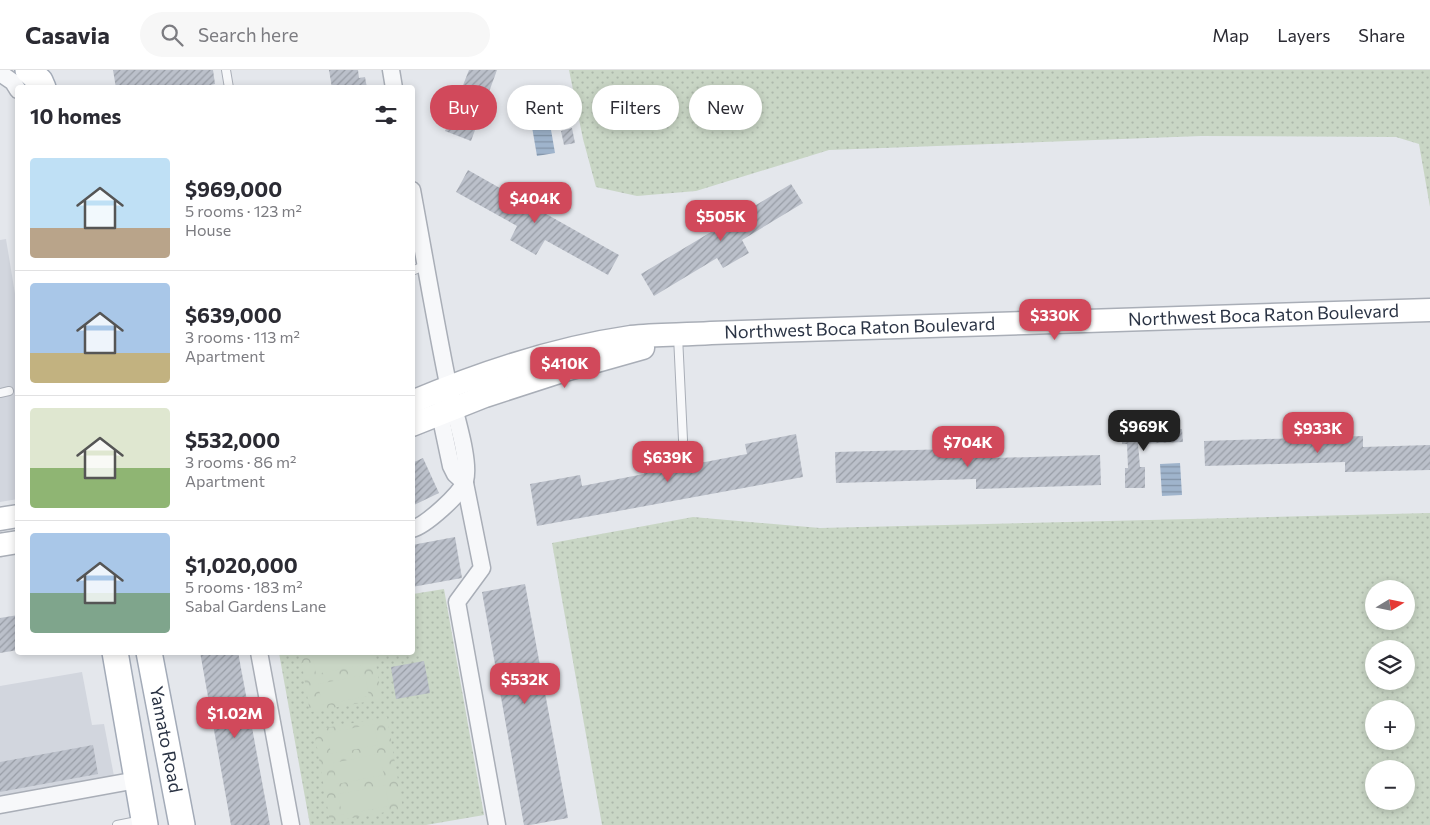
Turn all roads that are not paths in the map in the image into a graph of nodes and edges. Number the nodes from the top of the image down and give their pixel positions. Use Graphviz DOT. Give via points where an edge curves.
graph roads {
  1 [pos="20,70"];
  2 [pos="28,70"];
  3 [pos="53,70"];
  4 [pos="226,70"];
  5 [pos="391,70"];
  6 [pos="0,73"];
  7 [pos="23,85"];
  8 [pos="42,85"];
  9 [pos="56,85"];
  10 [pos="228,85"];
  11 [pos="394,85"];
  12 [pos="15,86"];
  13 [pos="415,223"];
  14 [pos="419,268"];
  15 [pos="1430,310"];
  16 [pos="678,336"];
  17 [pos="448,387"];
  18 [pos="9,391"];
  19 [pos="0,393"];
  20 [pos="415,401"];
  21 [pos="447,411"];
  22 [pos="415,425"];
  23 [pos="683,440"];
  24 [pos="465,483"];
  25 [pos="15,516"];
  26 [pos="0,519"];
  27 [pos="415,527"];
  28 [pos="15,542"];
  29 [pos="0,545"];
  30 [pos="116,655"];
  31 [pos="150,655"];
  32 [pos="260,655"];
  33 [pos="137,780"];
  34 [pos="0,805"];
  35 [pos="496,819"];
  36 [pos="144,822"];
  37 [pos="117,825"];
  38 [pos="182,825"];
  39 [pos="291,825"];
  40 [pos="507,825"];
  1 -- 7 [label="main road"];
  2 -- 8 [label="main road"];
  3 -- 9 [label="main road"];
  4 -- 10 [label="lane"];
  5 -- 11 [label="street"];
  6 -- 12 [label="street"];
  13 -- 14 [label="street"];
  14 -- 17 [label="street"];
  15 -- 16 [label="street, Northwest Boca Raton Boulevard"];
  16 -- 17 [label="street, Northwest Boca Raton Boulevard" via="633,337 561,351"];
  16 -- 21 [label="street, Northwest Boca Raton Boulevard" via="565,370"];
  16 -- 23 [label="lane"];
  17 -- 20 [label="street, Northwest Boca Raton Boulevard"];
  17 -- 21 [label="street"];
  18 -- 19 [label="lane"];
  21 -- 22 [label="street, Northwest Boca Raton Boulevard"];
  21 -- 24 [label="street" via="451,466"];
  24 -- 27 [label="street" via="436,515"];
  24 -- 35 [label="street" via="482,568 457,602"];
  25 -- 26 [label="street"];
  28 -- 29 [label="street"];
  30 -- 33 [label="main road, Yamato Road"];
  31 -- 38 [label="main road, Yamato Road"];
  32 -- 39 [label="street"];
  33 -- 34 [label="street"];
  33 -- 36 [label="main road, Yamato Road"];
  35 -- 40 [label="street"];
  36 -- 37 [label="lane"];
}
